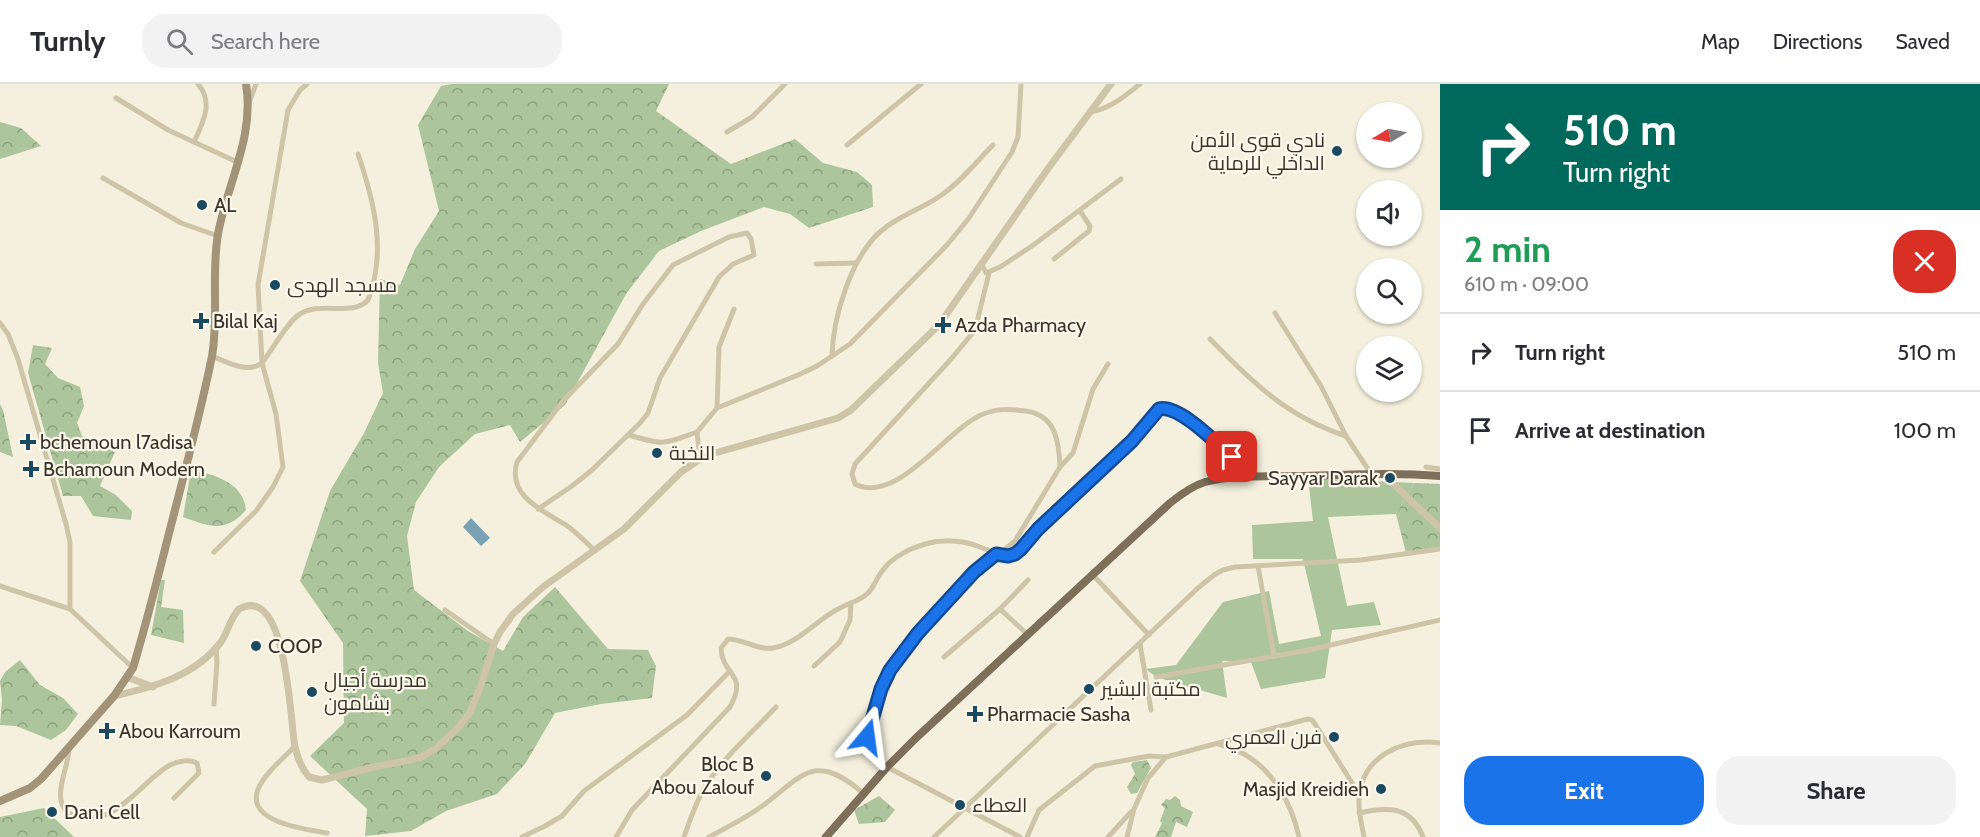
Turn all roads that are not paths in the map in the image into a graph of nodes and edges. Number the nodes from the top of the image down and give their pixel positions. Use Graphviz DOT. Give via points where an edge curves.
graph roads {
  1 [pos="198,84"];
  2 [pos="246,84"];
  3 [pos="256,84"];
  4 [pos="307,84"];
  5 [pos="784,84"];
  6 [pos="921,84"];
  7 [pos="1021,84"];
  8 [pos="1111,84"];
  9 [pos="1140,84"];
  10 [pos="116,98"];
  11 [pos="249,103"];
  12 [pos="1091,112"];
  13 [pos="727,132"];
  14 [pos="194,142"];
  15 [pos="847,145"];
  16 [pos="993,145"];
  17 [pos="358,154"];
  18 [pos="237,162"];
  19 [pos="103,178"];
  20 [pos="1121,179"];
  21 [pos="1080,211"];
  22 [pos="218,236"];
  23 [pos="1054,259"];
  24 [pos="856,263"];
  25 [pos="981,263"];
  26 [pos="816,264"];
  27 [pos="989,273"];
  28 [pos="734,309"];
  29 [pos="1275,313"];
  30 [pos="0,323"];
  31 [pos="1210,339"];
  32 [pos="212,356"];
  33 [pos="832,356"];
  34 [pos="262,363"];
  35 [pos="1108,364"];
  36 [pos="717,408"];
  37 [pos="697,432"];
  38 [pos="629,435"];
  39 [pos="1346,436"];
  40 [pos="700,459"];
  41 [pos="1060,467"];
  42 [pos="1440,469"];
  43 [pos="1372,475"];
  44 [pos="1384,475"];
  45 [pos="1436,476"];
  46 [pos="1245,477"];
  47 [pos="538,509"];
  48 [pos="1440,528"];
  49 [pos="1440,549"];
  50 [pos="594,550"];
  51 [pos="214,552"];
  52 [pos="997,554"];
  53 [pos="1258,566"];
  54 [pos="1092,574"];
  55 [pos="1028,580"];
  56 [pos="0,586"];
  57 [pos="851,603"];
  58 [pos="70,609"];
  59 [pos="1000,609"];
  60 [pos="445,610"];
  61 [pos="1440,620"];
  62 [pos="1027,634"];
  63 [pos="1149,634"];
  64 [pos="494,644"];
  65 [pos="1140,644"];
  66 [pos="216,647"];
  67 [pos="1274,656"];
  68 [pos="944,657"];
  69 [pos="814,666"];
  70 [pos="133,668"];
  71 [pos="730,671"];
  72 [pos="127,677"];
  73 [pos="1156,677"];
  74 [pos="153,687"];
  75 [pos="114,696"];
  76 [pos="214,704"];
  77 [pos="776,707"];
  78 [pos="1151,710"];
  79 [pos="867,737"];
  80 [pos="1440,743"];
  81 [pos="1216,744"];
  82 [pos="295,746"];
  83 [pos="69,750"];
  84 [pos="1166,757"];
  85 [pos="887,766"];
  86 [pos="863,793"];
  87 [pos="1359,794"];
  88 [pos="174,798"];
  89 [pos="0,801"];
  90 [pos="966,808"];
  91 [pos="1134,809"];
  92 [pos="1359,813"];
  93 [pos="327,833"];
  94 [pos="1117,836"];
  95 [pos="522,837"];
  96 [pos="616,837"];
  97 [pos="684,837"];
  98 [pos="709,837"];
  99 [pos="826,837"];
  100 [pos="934,837"];
  101 [pos="1020,837"];
  102 [pos="1027,837"];
  103 [pos="1108,837"];
  104 [pos="1127,837"];
  105 [pos="1299,837"];
  106 [pos="1364,837"];
  107 [pos="1423,837"];
  1 -- 14 [label="street" via="207,102"];
  2 -- 11 [label="main road"];
  3 -- 11 [label="street"];
  4 -- 34 [label="street" via="288,110 263,250 258,285"];
  5 -- 13 [label="street" via="752,117"];
  6 -- 15 [label="street"];
  7 -- 33 [label="street" via="1018,137 1006,163 969,219 850,344"];
  8 -- 12 [label="street"];
  9 -- 12 [label="street" via="1115,103"];
  10 -- 14 [label="street"];
  11 -- 18 [label="main road"];
  12 -- 25 [label="street"];
  14 -- 18 [label="street"];
  16 -- 24 [label="street" via="942,195 880,231"];
  17 -- 34 [label="street" via="377,225 376,267 368,300 357,308 317,308 298,315"];
  18 -- 22 [label="main road"];
  19 -- 22 [label="street" via="181,223"];
  20 -- 21 [label="street"];
  21 -- 23 [label="street" via="1089,231"];
  21 -- 27 [label="street"];
  22 -- 32 [label="main road"];
  24 -- 26 [label="street"];
  24 -- 33 [label="street" via="839,309"];
  25 -- 27 [label="street"];
  25 -- 40 [label="street" via="939,325 846,414"];
  27 -- 41 [label="street" via="975,330 855,464 855,484 863,488 889,485 981,415 1003,408 1039,413 1052,427 1059,445"];
  28 -- 36 [label="street" via="719,347"];
  29 -- 39 [label="street" via="1321,386"];
  30 -- 58 [label="street" via="18,359 66,524 70,542"];
  31 -- 39 [label="street" via="1285,408 1314,425"];
  32 -- 34 [label="street" via="244,367"];
  32 -- 70 [label="main road"];
  33 -- 36 [label="street" via="798,375"];
  34 -- 51 [label="street" via="276,414 283,467 256,511"];
  35 -- 41 [label="street" via="1093,389 1073,453"];
  36 -- 37 [label="street"];
  37 -- 38 [label="street" via="665,443"];
  37 -- 40 [label="street"];
  38 -- 47 [label="street" via="572,486"];
  38 -- 47 [label="street" via="648,413 660,378 719,277 733,264 754,255 747,233 729,237 673,265 614,349 563,401 521,455 514,470 515,482 519,492"];
  39 -- 43 [label="street"];
  40 -- 50 [label="street" via="681,472 624,529"];
  41 -- 52 [label="street" via="1015,541"];
  42 -- 45 [label="street" via="1426,467"];
  43 -- 44 [label="main road"];
  43 -- 46 [label="main road"];
  44 -- 45 [label="main road"];
  44 -- 48 [label="street"];
  46 -- 52 [label="street" via="1237,462 1204,432 1174,411 1162,408 1021,549 1015,554"];
  46 -- 54 [label="main road" via="1203,483 1183,493"];
  47 -- 50 [label="street" via="567,526"];
  49 -- 53 [label="street" via="1361,560"];
  50 -- 64 [label="street" via="524,603"];
  52 -- 57 [label="street" via="957,540 925,544 899,555 884,568 867,594"];
  52 -- 79 [label="street" via="974,572 890,670"];
  53 -- 63 [label="street" via="1235,567 1214,575"];
  53 -- 67 [label="street"];
  54 -- 62 [label="main road"];
  54 -- 63 [label="street"];
  55 -- 59 [label="street"];
  56 -- 58 [label="street"];
  57 -- 69 [label="street" via="850,620 840,642"];
  57 -- 71 [label="street" via="774,648 728,639 720,651"];
  58 -- 70 [label="street"];
  59 -- 62 [label="street"];
  59 -- 68 [label="street"];
  60 -- 64 [label="street"];
  61 -- 67 [label="street"];
  62 -- 85 [label="main road"];
  63 -- 65 [label="street"];
  64 -- 82 [label="street" via="469,714 447,739 421,757 322,780 305,772"];
  65 -- 78 [label="street"];
  65 -- 90 [label="street"];
  66 -- 74 [label="street" via="186,672"];
  66 -- 76 [label="street"];
  66 -- 82 [label="street" via="235,612 242,607 256,606 268,617 284,660"];
  67 -- 73 [label="street"];
  70 -- 72 [label="main road"];
  71 -- 95 [label="street" via="687,715 584,791 562,816"];
  71 -- 96 [label="street" via="738,689 730,707 632,810"];
  72 -- 74 [label="street"];
  72 -- 75 [label="main road"];
  74 -- 75 [label="street"];
  75 -- 83 [label="main road"];
  77 -- 97 [label="street" via="705,786"];
  80 -- 87 [label="street" via="1411,742 1388,751 1367,773"];
  81 -- 84 [label="street"];
  81 -- 87 [label="street" via="1311,719"];
  81 -- 105 [label="street" via="1244,754 1261,766 1279,787"];
  82 -- 93 [label="street" via="260,784 258,805 269,819"];
  83 -- 88 [label="street" via="61,800 70,814 90,818 113,811 170,765 187,760 197,762 199,773"];
  83 -- 89 [label="main road" via="30,788"];
  84 -- 91 [label="street" via="1148,778"];
  84 -- 102 [label="street" via="1149,756 1095,766 1039,810"];
  85 -- 86 [label="main road"];
  85 -- 90 [label="street"];
  86 -- 98 [label="street" via="835,774 811,771"];
  86 -- 99 [label="main road"];
  87 -- 92 [label="street"];
  90 -- 100 [label="street"];
  90 -- 101 [label="street"];
  91 -- 103 [label="street"];
  91 -- 104 [label="street"];
  92 -- 106 [label="street"];
  92 -- 107 [label="street" via="1393,809 1414,820"];
  94 -- 103 [label="street"];
}
